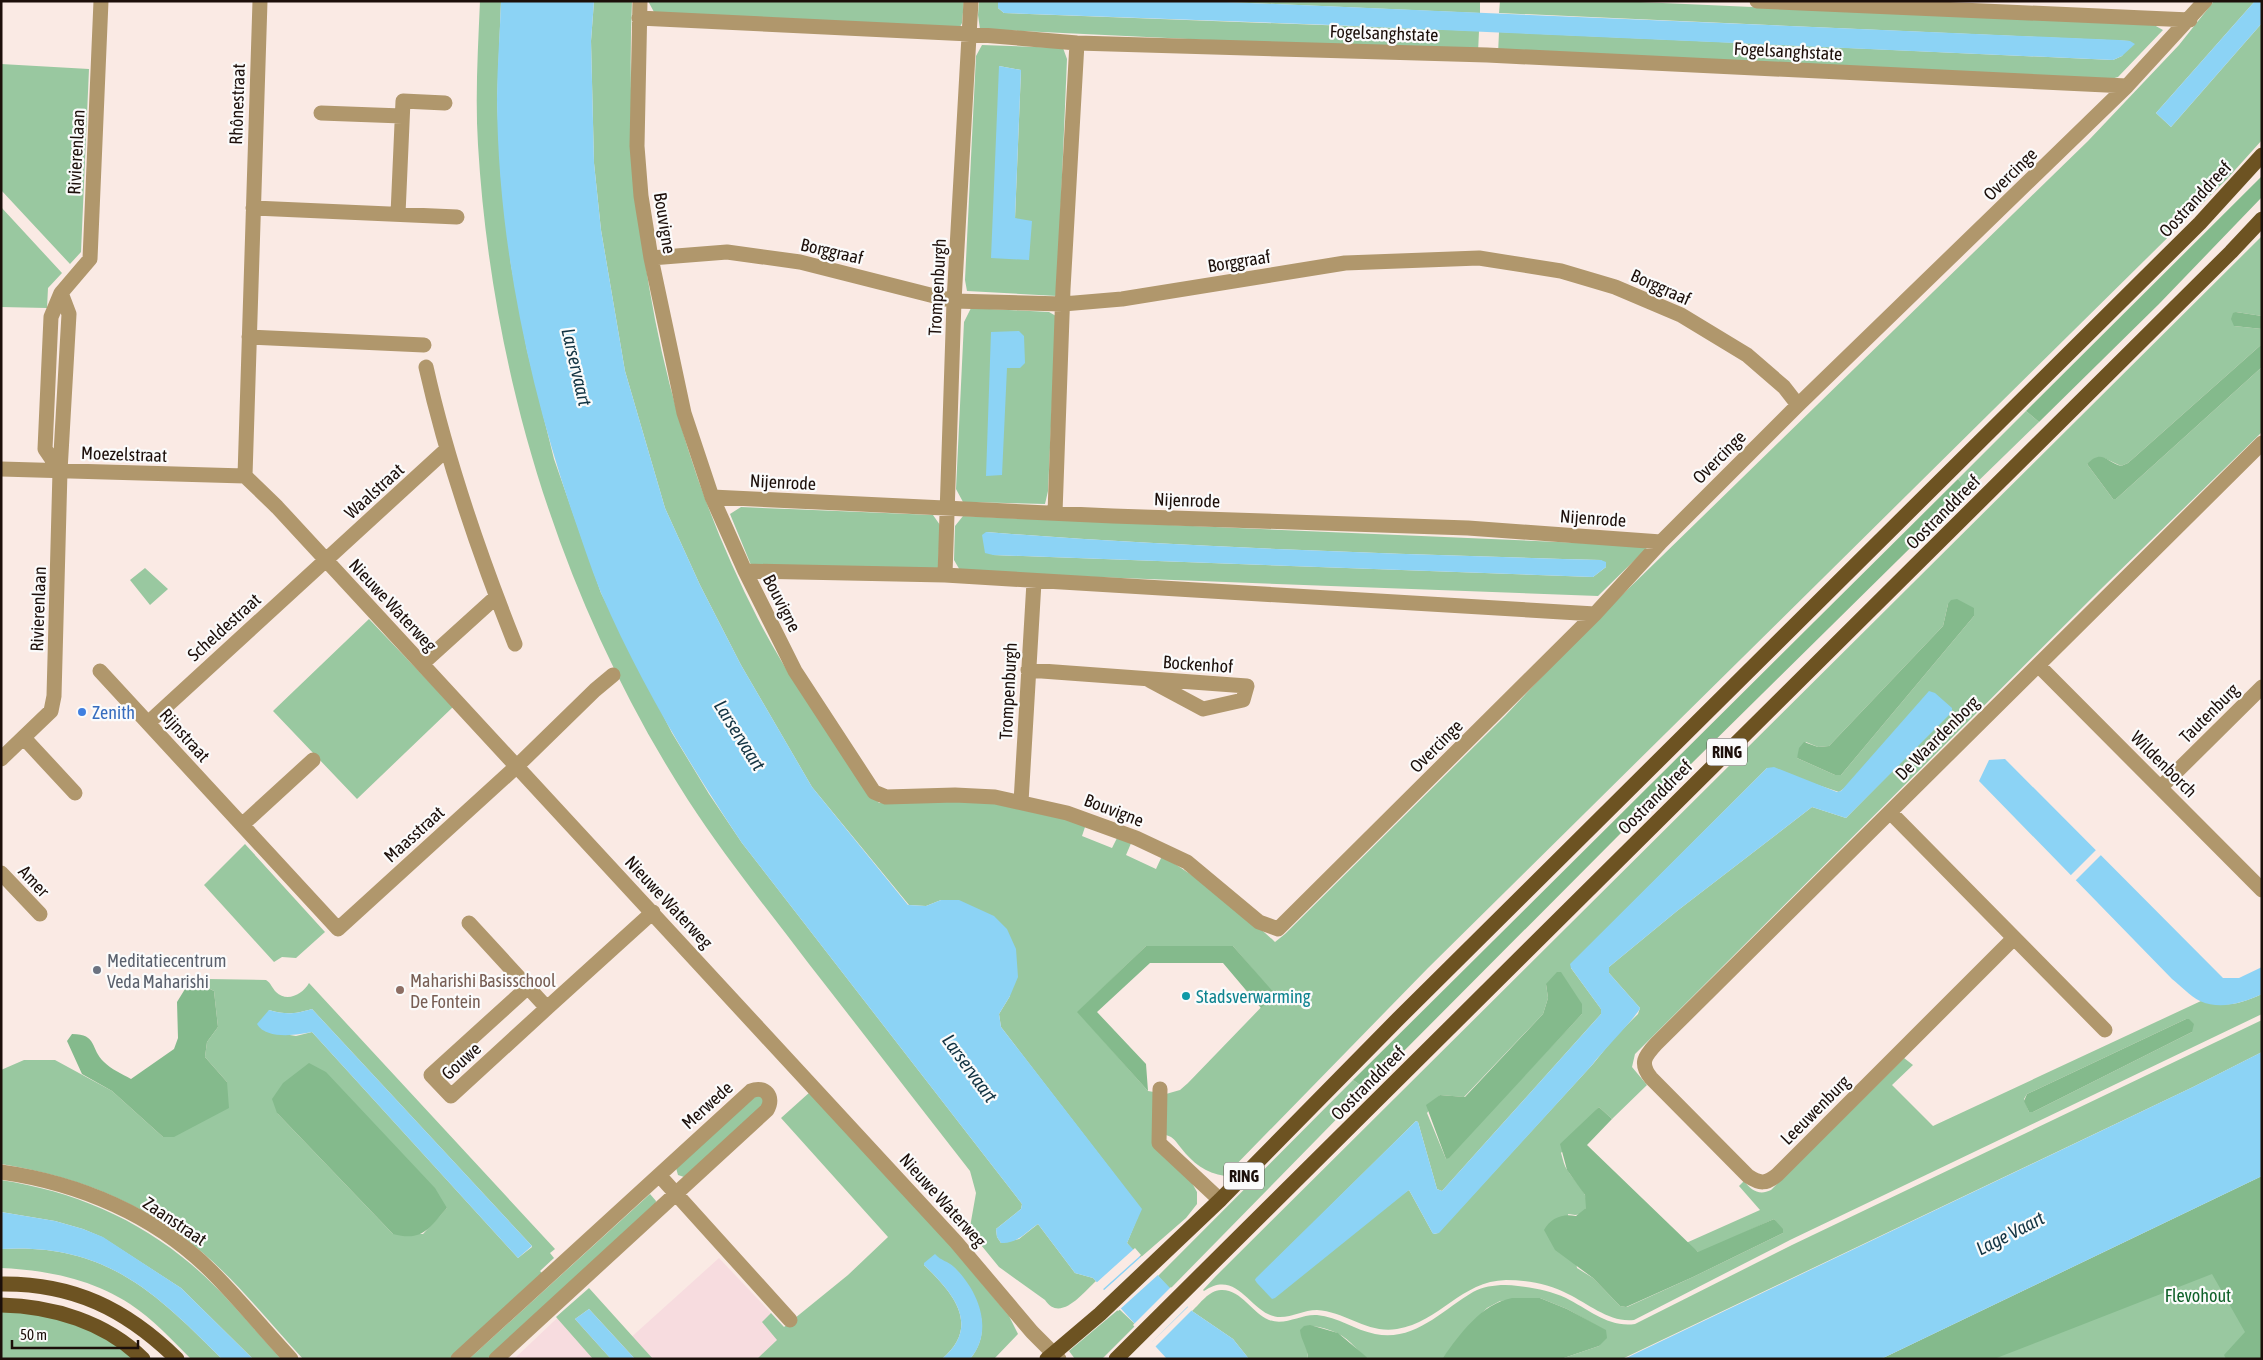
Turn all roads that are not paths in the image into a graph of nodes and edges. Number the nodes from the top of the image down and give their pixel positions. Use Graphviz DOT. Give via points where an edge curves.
graph roads {
  1 [pos="101,1"];
  2 [pos="260,1"];
  3 [pos="640,1"];
  4 [pos="971,1"];
  5 [pos="1758,1"];
  6 [pos="2205,1"];
  7 [pos="639,18"];
  8 [pos="2190,20"];
  9 [pos="970,34"];
  10 [pos="1077,43"];
  11 [pos="2127,86"];
  12 [pos="444,103"];
  13 [pos="321,113"];
  14 [pos="402,116"];
  15 [pos="2262,156"];
  16 [pos="253,208"];
  17 [pos="398,214"];
  18 [pos="457,217"];
  19 [pos="2262,219"];
  20 [pos="651,258"];
  21 [pos="954,301"];
  22 [pos="1063,304"];
  23 [pos="249,337"];
  24 [pos="424,345"];
  25 [pos="426,367"];
  26 [pos="1798,405"];
  27 [pos="2262,443"];
  28 [pos="447,449"];
  29 [pos="1,469"];
  30 [pos="60,471"];
  31 [pos="245,476"];
  32 [pos="712,497"];
  33 [pos="946,508"];
  34 [pos="1055,512"];
  35 [pos="1661,542"];
  36 [pos="326,560"];
  37 [pos="745,571"];
  38 [pos="944,575"];
  39 [pos="1034,582"];
  40 [pos="496,597"];
  41 [pos="1595,614"];
  42 [pos="516,644"];
  43 [pos="422,664"];
  44 [pos="2038,665"];
  45 [pos="100,670"];
  46 [pos="1028,670"];
  47 [pos="613,675"];
  48 [pos="1147,679"];
  49 [pos="2262,687"];
  50 [pos="148,723"];
  51 [pos="24,738"];
  52 [pos="1,759"];
  53 [pos="313,760"];
  54 [pos="516,766"];
  55 [pos="2161,787"];
  56 [pos="75,794"];
  57 [pos="1021,802"];
  58 [pos="1890,812"];
  59 [pos="242,825"];
  60 [pos="1,873"];
  61 [pos="2262,890"];
  62 [pos="653,912"];
  63 [pos="40,914"];
  64 [pos="1259,922"];
  65 [pos="469,923"];
  66 [pos="338,929"];
  67 [pos="2014,938"];
  68 [pos="528,987"];
  69 [pos="547,1008"];
  70 [pos="2105,1030"];
  71 [pos="1643,1062"];
  72 [pos="1160,1089"];
  73 [pos="1,1172"];
  74 [pos="659,1175"];
  75 [pos="676,1193"];
  76 [pos="1220,1200"];
  77 [pos="1,1284"];
  78 [pos="1,1305"];
  79 [pos="790,1320"];
  80 [pos="1053,1357"];
  81 [pos="143,1359"];
  82 [pos="176,1359"];
  83 [pos="291,1359"];
  84 [pos="458,1359"];
  85 [pos="496,1359"];
  86 [pos="1116,1359"];
  1 -- 30 [label="street, Rivierenlaan" via="90,259 61,293 51,317 45,448"];
  2 -- 16 [label="street, Rhônestraat"];
  3 -- 7 [label="street, Bouvigne"];
  4 -- 9 [label="street, Trompenburgh"];
  5 -- 8 [label="street"];
  6 -- 8 [label="street, Overcinge"];
  7 -- 9 [label="street, Fogelsanghstate"];
  7 -- 20 [label="street, Bouvigne" via="637,146"];
  8 -- 11 [label="street, Overcinge"];
  9 -- 10 [label="street, Fogelsanghstate"];
  9 -- 21 [label="street, Trompenburgh"];
  10 -- 11 [label="street, Fogelsanghstate" via="1487,55"];
  10 -- 22 [label="street"];
  11 -- 26 [label="street, Overcinge"];
  12 -- 14 [label="street" via="403,101"];
  13 -- 14 [label="street"];
  14 -- 17 [label="street"];
  15 -- 76 [label="main road, Oostranddreef / RING" via="2200,223 1398,1019"];
  16 -- 17 [label="street"];
  16 -- 23 [label="street, Rhônestraat"];
  17 -- 18 [label="street"];
  19 -- 86 [label="main road, Oostranddreef / RING"];
  20 -- 21 [label="street, Borggraaf" via="727,252 800,262"];
  20 -- 32 [label="street, Bouvigne" via="684,413"];
  21 -- 22 [label="street, Borggraaf"];
  21 -- 33 [label="street, Trompenburgh"];
  22 -- 26 [label="street, Borggraaf" via="1122,299 1345,263 1479,258 1561,271 1615,287 1681,315 1747,355 1784,387"];
  22 -- 34 [label="street"];
  23 -- 24 [label="street"];
  23 -- 31 [label="street, Rhônestraat"];
  25 -- 28 [label="street"];
  26 -- 35 [label="street, Overcinge"];
  27 -- 44 [label="street, De Waardenborg"];
  28 -- 36 [label="street, Waalstraat"];
  28 -- 40 [label="street"];
  29 -- 30 [label="street, Moezelstraat"];
  30 -- 31 [label="street, Moezelstraat"];
  30 -- 51 [label="street, Rivierenlaan" via="54,696 51,711"];
  31 -- 36 [label="street, Nieuwe Waterweg"];
  32 -- 33 [label="street, Nijenrode"];
  32 -- 37 [label="street, Bouvigne"];
  33 -- 34 [label="street, Nijenrode"];
  33 -- 38 [label="street, Trompenburgh"];
  34 -- 35 [label="street, Nijenrode" via="1468,528"];
  35 -- 41 [label="street, Overcinge"];
  36 -- 43 [label="street, Nieuwe Waterweg"];
  36 -- 50 [label="street, Scheldestraat"];
  37 -- 38 [label="street"];
  37 -- 57 [label="street, Bouvigne" via="795,670 874,792 886,797 955,795"];
  38 -- 39 [label="street"];
  39 -- 41 [label="street"];
  39 -- 46 [label="street, Trompenburgh"];
  40 -- 42 [label="street"];
  40 -- 43 [label="street"];
  41 -- 64 [label="street, Overcinge" via="1278,928"];
  43 -- 54 [label="street, Nieuwe Waterweg"];
  44 -- 55 [label="street, Wildenborch"];
  44 -- 58 [label="street, De Waardenborg"];
  45 -- 50 [label="street, Rijnstraat"];
  46 -- 48 [label="street, Bockenhof"];
  46 -- 57 [label="street, Trompenburgh"];
  47 -- 54 [label="street"];
  48 -- 48 [label="street, Bockenhof" via="1166,680 1248,686 1243,700 1202,709"];
  49 -- 55 [label="street, Tautenburg"];
  50 -- 59 [label="street, Rijnstraat"];
  51 -- 52 [label="street, Rivierenlaan"];
  51 -- 56 [label="street"];
  53 -- 59 [label="street"];
  54 -- 62 [label="street, Nieuwe Waterweg"];
  54 -- 66 [label="street, Maasstraat"];
  55 -- 61 [label="street, Wildenborch"];
  57 -- 64 [label="street, Bouvigne" via="1067,813 1136,838 1187,862"];
  58 -- 67 [label="street"];
  58 -- 71 [label="street, De Waardenborg" via="1647,1054"];
  59 -- 66 [label="street, Rijnstraat"];
  60 -- 63 [label="street, Amer"];
  62 -- 69 [label="street, Gouwe"];
  62 -- 80 [label="street, Nieuwe Waterweg" via="956,1242"];
  65 -- 68 [label="street"];
  67 -- 70 [label="street"];
  67 -- 71 [label="street, Leeuwenburg" via="1777,1175 1764,1183 1748,1176 1651,1078"];
  68 -- 69 [label="street"];
  68 -- 69 [label="street, Gouwe" via="431,1075 450,1096"];
  72 -- 76 [label="street" via="1159,1143"];
  73 -- 83 [label="street, Zaanstraat" via="31,1176 84,1192 156,1228 212,1271"];
  74 -- 75 [label="street"];
  74 -- 75 [label="street, Merwede" via="751,1091 763,1090 768,1094 771,1100 767,1110"];
  74 -- 84 [label="street, Merwede"];
  75 -- 79 [label="street"];
  75 -- 85 [label="street, Merwede"];
  76 -- 80 [label="main road, Oostranddreef / RING"];
  77 -- 82 [label="main road" via="56,1289 108,1307 144,1329"];
  78 -- 81 [label="main road" via="35,1307 78,1319 117,1338"];
}
